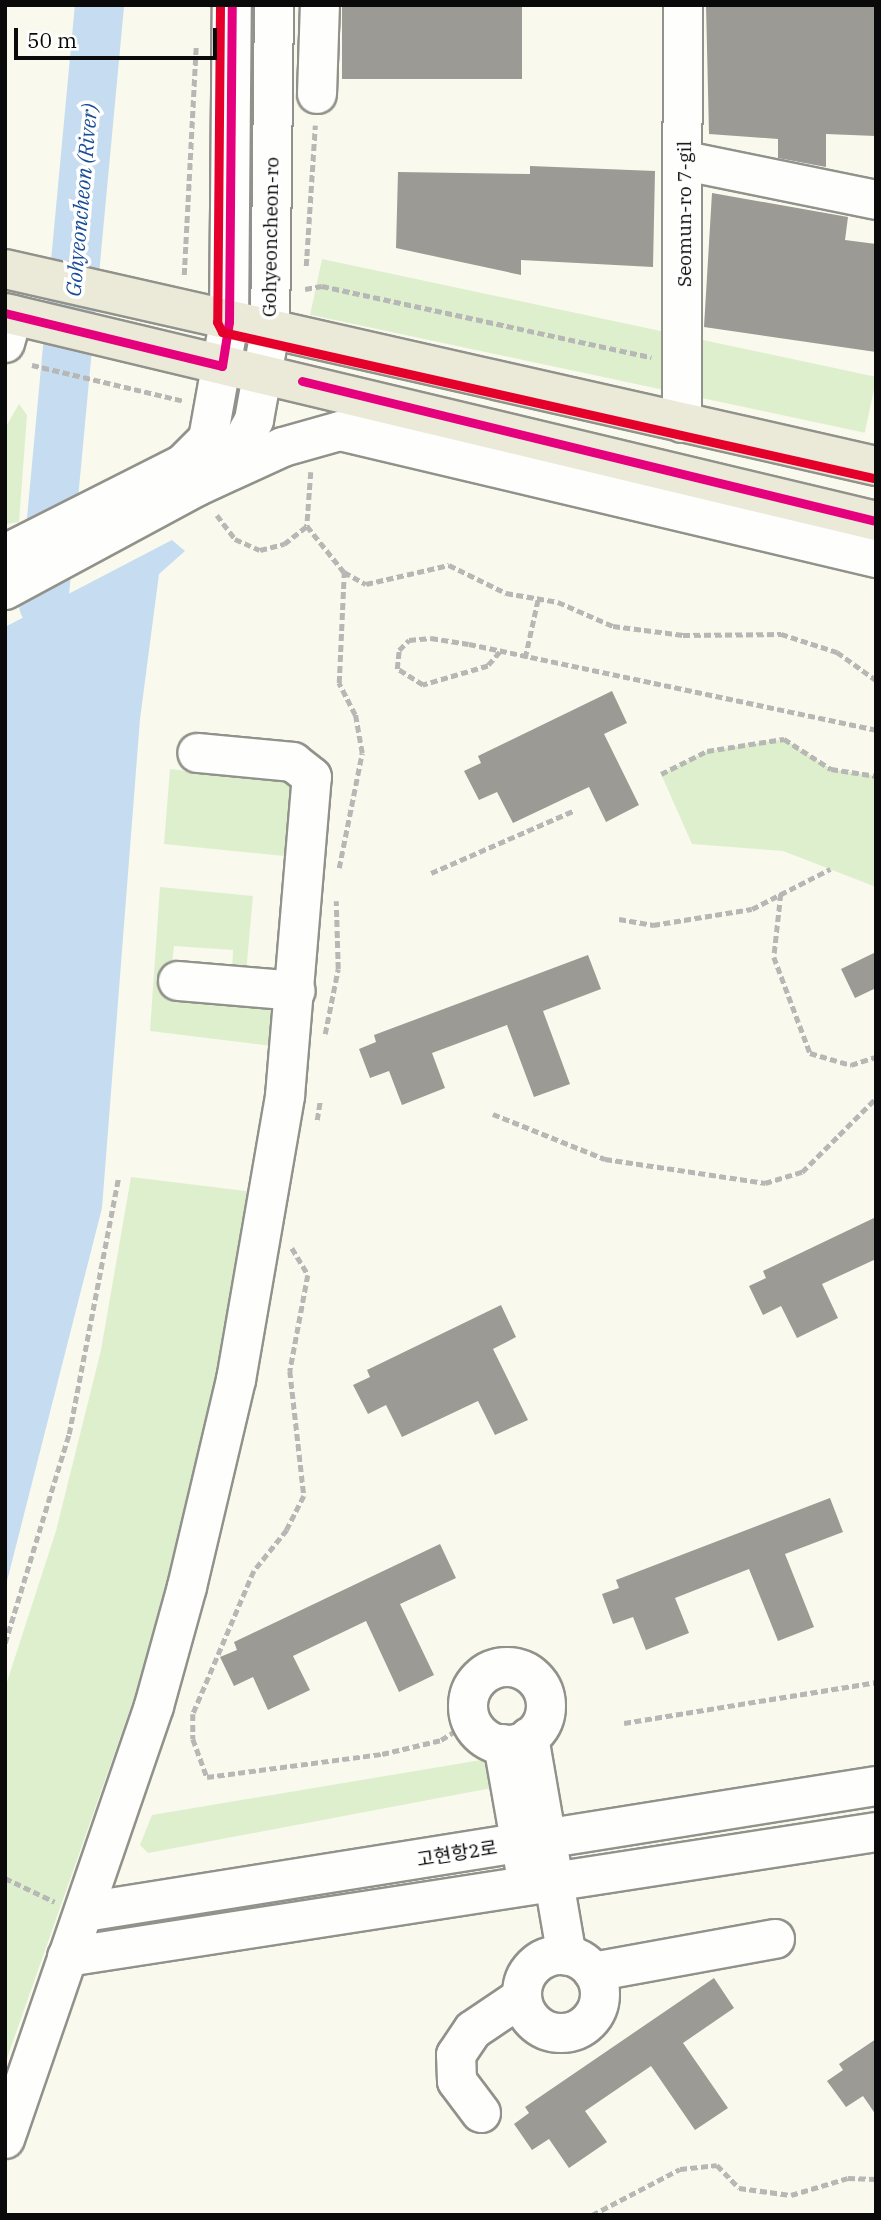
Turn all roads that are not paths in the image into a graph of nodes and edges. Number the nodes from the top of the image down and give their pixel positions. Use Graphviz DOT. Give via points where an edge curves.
graph roads {
  1 [pos="232,5"];
  2 [pos="274,5"];
  3 [pos="302,5"];
  4 [pos="320,5"];
  5 [pos="683,5"];
  6 [pos="685,161"];
  7 [pos="876,200"];
  8 [pos="22,273"];
  9 [pos="213,319"];
  10 [pos="19,331"];
  11 [pos="270,331"];
  12 [pos="211,363"];
  13 [pos="261,374"];
  14 [pos="682,423"];
  15 [pos="876,466"];
  16 [pos="199,489"];
  17 [pos="876,521"];
  18 [pos="876,558"];
  19 [pos="12,562"];
  20 [pos="197,753"];
  21 [pos="178,981"];
  22 [pos="296,991"];
  23 [pos="516,1741"];
  24 [pos="876,1786"];
  25 [pos="876,1832"];
  26 [pos="535,1841"];
  27 [pos="542,1887"];
  28 [pos="85,1912"];
  29 [pos="775,1939"];
  30 [pos="67,1957"];
  31 [pos="567,1963"];
  32 [pos="522,1997"];
  33 [pos="481,2113"];
  34 [pos="5,2139"];
  1 -- 9 [label="street"];
  2 -- 11 [label="street, Gohyeoncheon-ro"];
  3 -- 4 [label="street" via="311,102"];
  5 -- 6 [label="street, Seomun-ro 7-gil"];
  6 -- 7 [label="street"];
  6 -- 14 [label="street, Seomun-ro 7-gil"];
  8 -- 9 [label="main road"];
  9 -- 11 [label="main road"];
  9 -- 12 [label="street"];
  10 -- 12 [label="main road"];
  11 -- 13 [label="street, Gohyeoncheon-ro"];
  11 -- 14 [label="main road"];
  12 -- 13 [label="main road"];
  12 -- 16 [label="street" via="208,439"];
  13 -- 16 [label="street, Gohyeoncheon-ro" via="254,420 242,442"];
  13 -- 17 [label="main road"];
  14 -- 15 [label="main road"];
  16 -- 18 [label="street" via="283,447 340,431"];
  16 -- 19 [label="street"];
  20 -- 22 [label="street" via="293,762 310,772 314,801"];
  21 -- 22 [label="street"];
  22 -- 28 [label="street" via="273,1177 215,1480 154,1706"];
  23 -- 23 [label="street" via="487,1739 471,1721 469,1696 482,1675 518,1668 544,1695 542,1721"];
  23 -- 26 [label="street"];
  24 -- 26 [label="street, 고현항2로"];
  25 -- 27 [label="street"];
  26 -- 27 [label="street"];
  26 -- 28 [label="street, 고현항2로"];
  27 -- 30 [label="street"];
  27 -- 31 [label="street"];
  28 -- 30 [label="street"];
  29 -- 31 [label="street"];
  30 -- 34 [label="street"];
  31 -- 32 [label="street" via="528,1973"];
  31 -- 32 [label="street" via="600,1997 578,2029 541,2028"];
  32 -- 33 [label="street" via="473,2030 456,2055 457,2081"];
}
